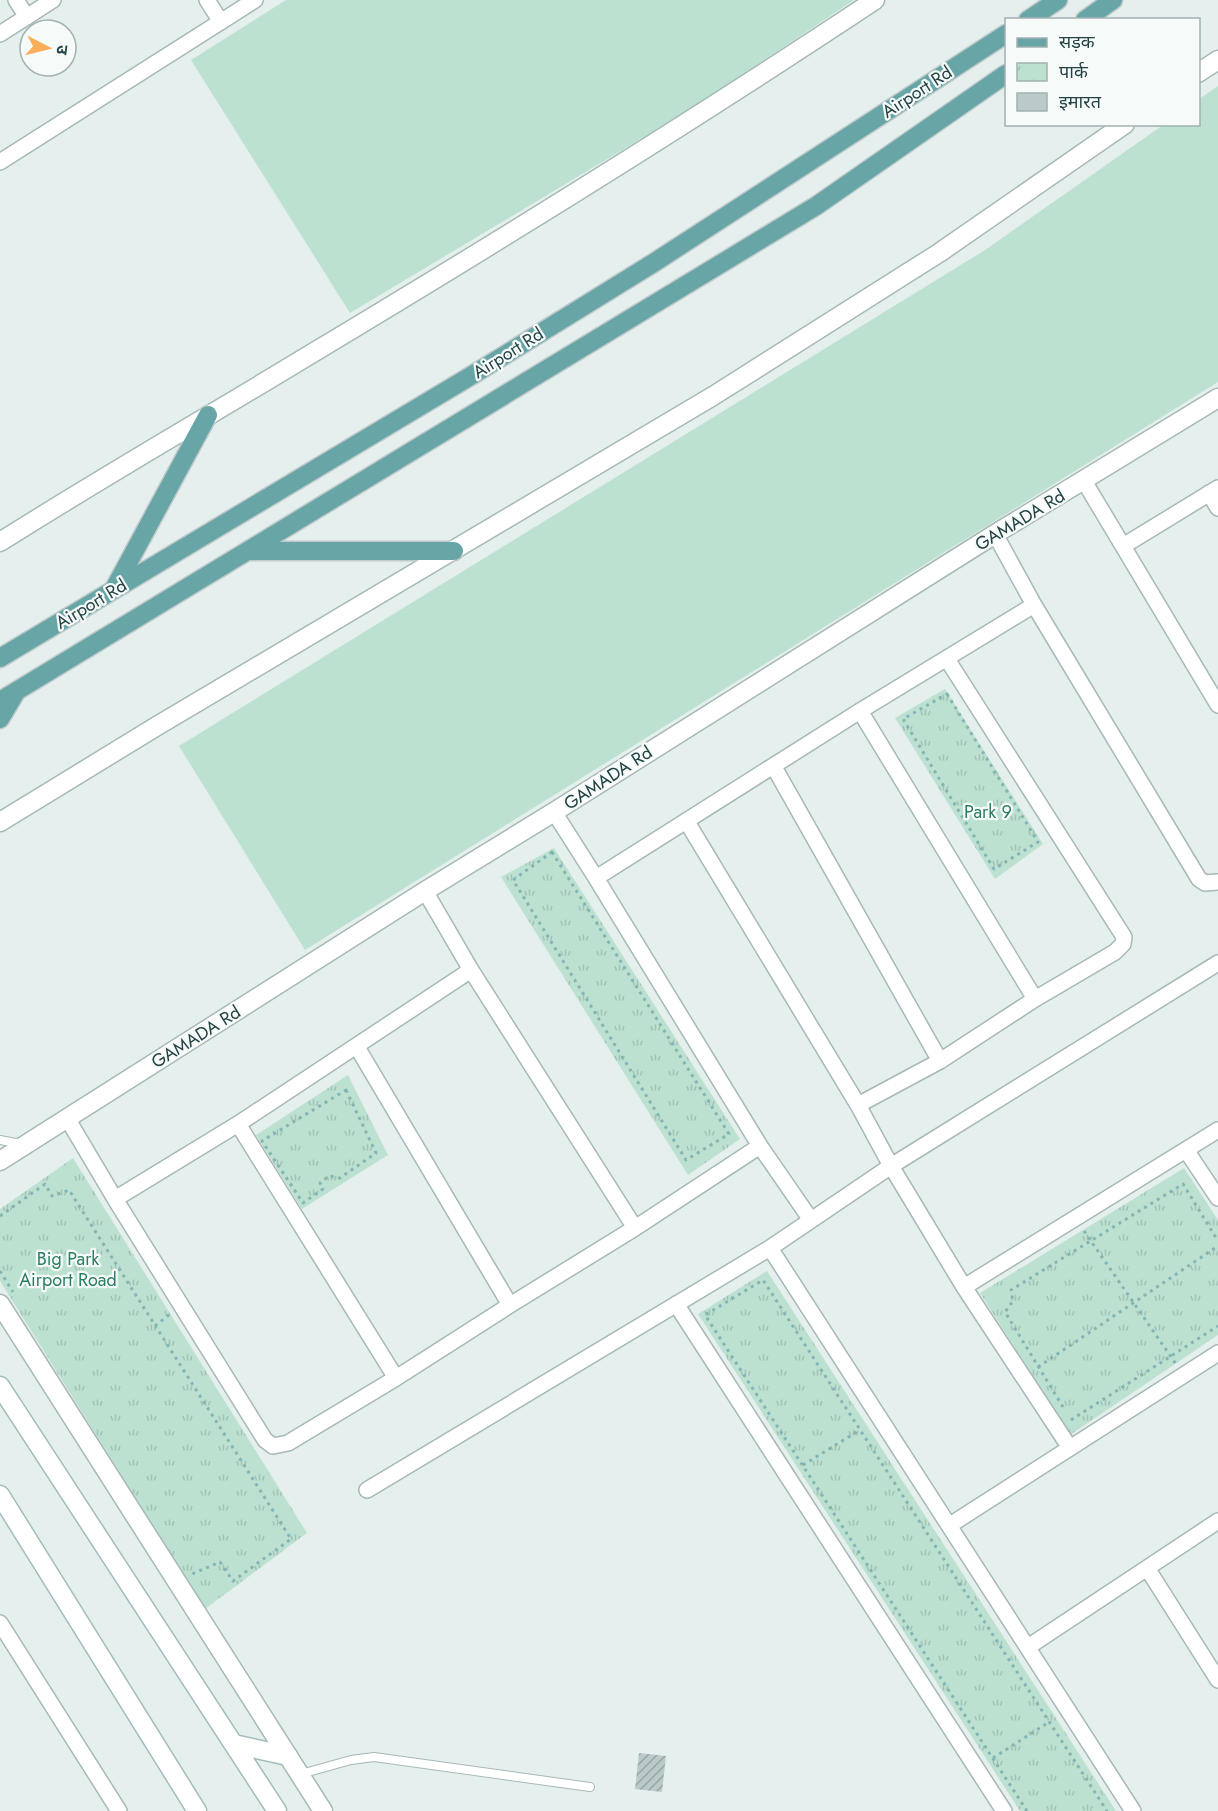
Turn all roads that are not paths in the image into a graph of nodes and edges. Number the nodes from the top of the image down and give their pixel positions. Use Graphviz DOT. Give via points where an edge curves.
graph roads {
  1 [pos="16,0"];
  2 [pos="53,0"];
  3 [pos="207,0"];
  4 [pos="255,0"];
  5 [pos="875,0"];
  6 [pos="1058,0"];
  7 [pos="1113,0"];
  8 [pos="27,17"];
  9 [pos="1031,18"];
  10 [pos="1088,18"];
  11 [pos="221,22"];
  12 [pos="0,34"];
  13 [pos="1005,35"];
  14 [pos="1218,60"];
  15 [pos="1200,72"];
  16 [pos="1005,75"];
  17 [pos="1122,126"];
  18 [pos="0,162"];
  19 [pos="1218,398"];
  20 [pos="208,415"];
  21 [pos="1084,481"];
  22 [pos="1214,490"];
  23 [pos="1218,508"];
  24 [pos="995,534"];
  25 [pos="0,542"];
  26 [pos="1123,546"];
  27 [pos="248,551"];
  28 [pos="454,551"];
  29 [pos="113,591"];
  30 [pos="1034,605"];
  31 [pos="0,658"];
  32 [pos="947,659"];
  33 [pos="17,690"];
  34 [pos="0,701"];
  35 [pos="1218,705"];
  36 [pos="860,711"];
  37 [pos="0,719"];
  38 [pos="774,767"];
  39 [pos="554,812"];
  40 [pos="0,822"];
  41 [pos="687,822"];
  42 [pos="596,878"];
  43 [pos="1218,882"];
  44 [pos="425,891"];
  45 [pos="1218,963"];
  46 [pos="471,970"];
  47 [pos="1035,999"];
  48 [pos="357,1047"];
  49 [pos="940,1061"];
  50 [pos="858,1105"];
  51 [pos="67,1118"];
  52 [pos="238,1124"];
  53 [pos="1218,1130"];
  54 [pos="0,1140"];
  55 [pos="25,1145"];
  56 [pos="760,1146"];
  57 [pos="1186,1150"];
  58 [pos="0,1161"];
  59 [pos="891,1166"];
  60 [pos="1218,1198"];
  61 [pos="116,1199"];
  62 [pos="811,1220"];
  63 [pos="635,1228"];
  64 [pos="770,1248"];
  65 [pos="964,1287"];
  66 [pos="0,1304"];
  67 [pos="676,1304"];
  68 [pos="510,1305"];
  69 [pos="1218,1353"];
  70 [pos="396,1378"];
  71 [pos="0,1386"];
  72 [pos="1070,1448"];
  73 [pos="367,1490"];
  74 [pos="0,1496"];
  75 [pos="1218,1521"];
  76 [pos="950,1525"];
  77 [pos="1147,1568"];
  78 [pos="2,1629"];
  79 [pos="1028,1647"];
  80 [pos="1218,1680"];
  81 [pos="234,1744"];
  82 [pos="288,1755"];
  83 [pos="300,1775"];
  84 [pos="590,1786"];
  85 [pos="119,1811"];
  86 [pos="197,1811"];
  87 [pos="277,1811"];
  88 [pos="323,1811"];
  89 [pos="1004,1811"];
  90 [pos="1133,1811"];
  1 -- 8 [label="street"];
  2 -- 8 [label="street"];
  3 -- 11 [label="street"];
  4 -- 11 [label="street"];
  5 -- 20 [label="street" via="718,104"];
  6 -- 9 [label="main road"];
  7 -- 10 [label="main road"];
  8 -- 12 [label="street"];
  11 -- 18 [label="street"];
  13 -- 29 [label="main road, Airport Rd" via="645,268"];
  14 -- 15 [label="street"];
  16 -- 27 [label="main road" via="816,206"];
  17 -- 28 [label="street" via="939,253 713,396"];
  19 -- 21 [label="street, GAMADA Rd"];
  20 -- 25 [label="street"];
  20 -- 29 [label="main road"];
  21 -- 24 [label="street, GAMADA Rd"];
  21 -- 26 [label="street"];
  22 -- 23 [label="street"];
  22 -- 26 [label="street"];
  24 -- 30 [label="street"];
  24 -- 39 [label="street, GAMADA Rd"];
  26 -- 35 [label="street"];
  27 -- 28 [label="main road"];
  27 -- 33 [label="main road"];
  28 -- 40 [label="street"];
  29 -- 31 [label="main road, Airport Rd"];
  30 -- 32 [label="street"];
  30 -- 43 [label="street" via="1199,879 1205,883"];
  32 -- 36 [label="street"];
  32 -- 47 [label="street" via="1124,937 1115,952"];
  33 -- 34 [label="main road"];
  33 -- 37 [label="main road"];
  36 -- 38 [label="street"];
  36 -- 47 [label="street"];
  38 -- 41 [label="street"];
  38 -- 49 [label="street"];
  39 -- 42 [label="street"];
  39 -- 44 [label="street, GAMADA Rd"];
  41 -- 42 [label="street"];
  41 -- 50 [label="street"];
  42 -- 56 [label="street"];
  44 -- 46 [label="street"];
  44 -- 51 [label="street, GAMADA Rd"];
  45 -- 59 [label="street"];
  46 -- 48 [label="street"];
  46 -- 63 [label="street"];
  47 -- 49 [label="street"];
  48 -- 52 [label="street"];
  48 -- 68 [label="street"];
  49 -- 50 [label="street"];
  50 -- 59 [label="street"];
  51 -- 55 [label="street, GAMADA Rd"];
  51 -- 61 [label="street"];
  52 -- 61 [label="street"];
  52 -- 70 [label="street"];
  53 -- 57 [label="street"];
  54 -- 55 [label="lane"];
  55 -- 58 [label="street, GAMADA Rd"];
  56 -- 62 [label="street"];
  56 -- 63 [label="street"];
  57 -- 60 [label="street"];
  57 -- 65 [label="street"];
  59 -- 62 [label="street"];
  59 -- 65 [label="street"];
  61 -- 70 [label="street" via="265,1440 273,1446 288,1443"];
  62 -- 64 [label="street"];
  63 -- 68 [label="street"];
  64 -- 67 [label="street"];
  64 -- 76 [label="street"];
  65 -- 72 [label="street"];
  66 -- 82 [label="street"];
  67 -- 73 [label="street"];
  67 -- 89 [label="street"];
  68 -- 70 [label="street"];
  69 -- 72 [label="street"];
  71 -- 81 [label="street"];
  72 -- 76 [label="street"];
  74 -- 86 [label="street"];
  75 -- 77 [label="street"];
  76 -- 79 [label="street"];
  77 -- 79 [label="street"];
  77 -- 80 [label="street"];
  78 -- 85 [label="street"];
  79 -- 90 [label="street"];
  81 -- 82 [label="street"];
  81 -- 87 [label="street"];
  82 -- 83 [label="street"];
  83 -- 84 [label="lane" via="374,1757"];
  83 -- 88 [label="street"];
}
